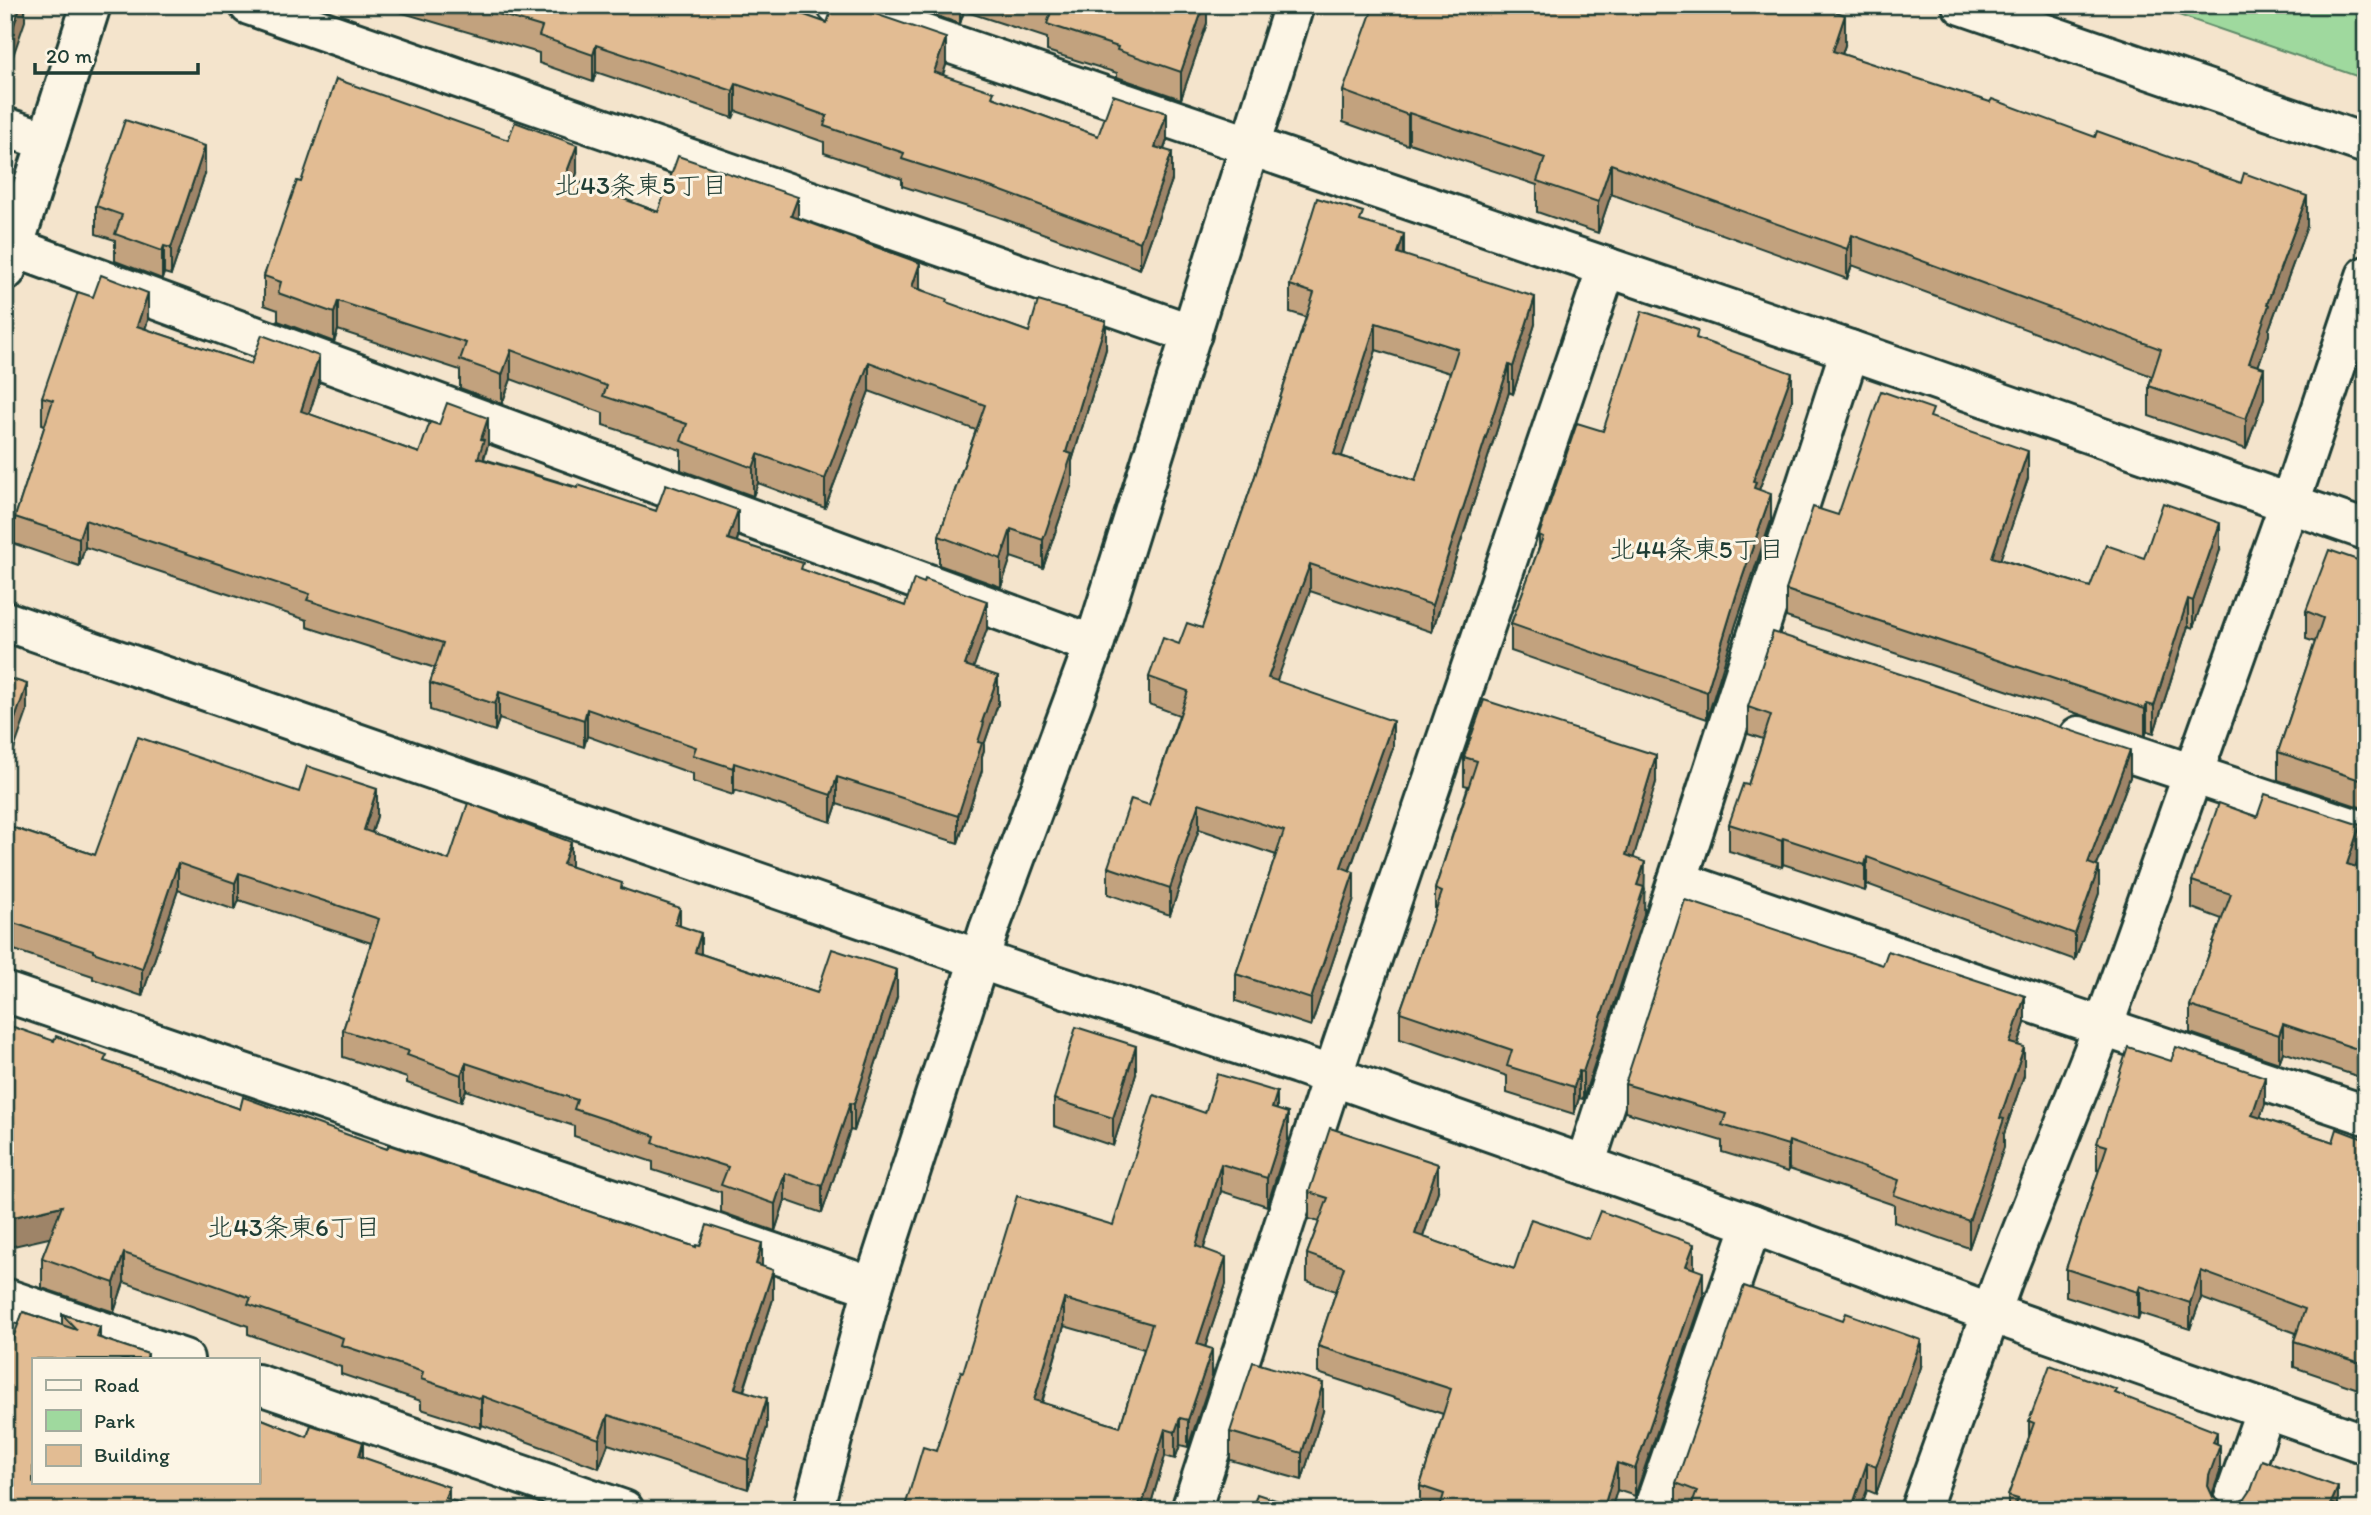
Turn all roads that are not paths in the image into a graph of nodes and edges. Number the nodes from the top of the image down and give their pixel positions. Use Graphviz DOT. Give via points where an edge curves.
graph roads {
  1 [pos="91,5"];
  2 [pos="249,5"];
  3 [pos="837,5"];
  4 [pos="1294,5"];
  5 [pos="1962,5"];
  6 [pos="5,127"];
  7 [pos="47,141"];
  8 [pos="2366,144"];
  9 [pos="1251,146"];
  10 [pos="9,259"];
  11 [pos="1607,267"];
  12 [pos="2366,276"];
  13 [pos="1192,334"];
  14 [pos="1850,350"];
  15 [pos="2289,504"];
  16 [pos="2366,530"];
  17 [pos="5,621"];
  18 [pos="1758,631"];
  19 [pos="1797,643"];
  20 [pos="1094,645"];
  21 [pos="2049,726"];
  22 [pos="2193,774"];
  23 [pos="2366,832"];
  24 [pos="1678,881"];
  25 [pos="979,959"];
  26 [pos="5,992"];
  27 [pos="2104,1027"];
  28 [pos="1333,1076"];
  29 [pos="2366,1115"];
  30 [pos="1585,1165"];
  31 [pos="1752,1224"];
  32 [pos="873,1287"];
  33 [pos="5,1298"];
  34 [pos="1991,1313"];
  35 [pos="181,1358"];
  36 [pos="259,1385"];
  37 [pos="2266,1409"];
  38 [pos="2366,1444"];
  39 [pos="624,1510"];
  40 [pos="813,1510"];
  41 [pos="1191,1510"];
  42 [pos="1653,1510"];
  43 [pos="1920,1510"];
  44 [pos="2230,1510"];
  1 -- 7 [label="street"];
  2 -- 13 [label="street"];
  3 -- 9 [label="street"];
  4 -- 9 [label="street"];
  5 -- 8 [label="street"];
  6 -- 7 [label="street"];
  7 -- 10 [label="street"];
  9 -- 11 [label="street"];
  9 -- 13 [label="street"];
  10 -- 20 [label="street"];
  11 -- 14 [label="street"];
  11 -- 28 [label="street"];
  12 -- 15 [label="street"];
  13 -- 20 [label="street"];
  14 -- 15 [label="street"];
  14 -- 18 [label="street"];
  15 -- 16 [label="street"];
  15 -- 22 [label="street"];
  17 -- 25 [label="street"];
  18 -- 19 [label="street"];
  18 -- 24 [label="street"];
  20 -- 25 [label="street"];
  21 -- 22 [label="street"];
  22 -- 23 [label="street"];
  22 -- 27 [label="street"];
  24 -- 27 [label="street"];
  24 -- 30 [label="street"];
  25 -- 28 [label="street"];
  25 -- 32 [label="street"];
  26 -- 32 [label="street"];
  27 -- 29 [label="street"];
  27 -- 34 [label="street"];
  28 -- 30 [label="street"];
  28 -- 41 [label="street"];
  30 -- 31 [label="street"];
  31 -- 34 [label="street"];
  31 -- 42 [label="street"];
  32 -- 40 [label="street"];
  33 -- 35 [label="street"];
  34 -- 37 [label="street"];
  34 -- 43 [label="street"];
  36 -- 39 [label="street"];
  37 -- 38 [label="street"];
  37 -- 44 [label="street"];
}
